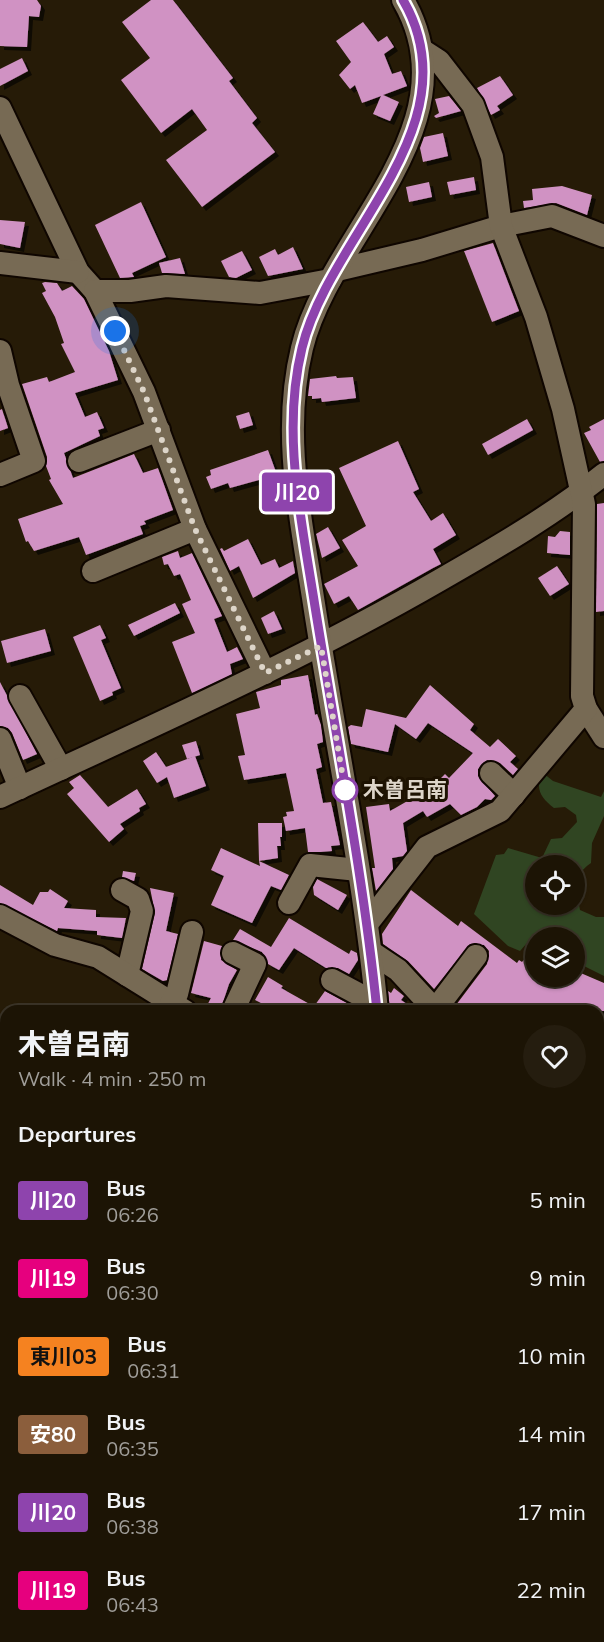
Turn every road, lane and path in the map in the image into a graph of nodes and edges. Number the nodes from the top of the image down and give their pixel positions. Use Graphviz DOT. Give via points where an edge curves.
graph roads {
  1 [pos="403,0"];
  2 [pos="422,50"];
  3 [pos="0,108"];
  4 [pos="501,226"];
  5 [pos="604,236"];
  6 [pos="0,263"];
  7 [pos="78,272"];
  8 [pos="333,275"];
  9 [pos="95,291"];
  10 [pos="0,351"];
  11 [pos="4,387"];
  12 [pos="159,430"];
  13 [pos="79,461"];
  14 [pos="604,474"];
  15 [pos="0,475"];
  16 [pos="580,493"];
  17 [pos="195,529"];
  18 [pos="594,568"];
  19 [pos="93,571"];
  20 [pos="594,633"];
  21 [pos="321,646"];
  22 [pos="265,673"];
  23 [pos="20,696"];
  24 [pos="586,709"];
  25 [pos="604,737"];
  26 [pos="0,739"];
  27 [pos="61,769"];
  28 [pos="491,773"];
  29 [pos="10,793"];
  30 [pos="514,795"];
  31 [pos="358,870"];
  32 [pos="122,890"];
  33 [pos="289,903"];
  34 [pos="0,916"];
  35 [pos="367,924"];
  36 [pos="192,932"];
  37 [pos="371,952"];
  38 [pos="233,953"];
  39 [pos="476,956"];
  40 [pos="127,975"];
  41 [pos="332,980"];
  42 [pos="376,1003"];
  43 [pos="175,1005"];
  44 [pos="178,1005"];
  45 [pos="236,1005"];
  46 [pos="430,1005"];
  47 [pos="439,1005"];
  1 -- 2 [label="street" via="417,28"];
  2 -- 4 [label="street" via="439,61 474,105 492,157"];
  2 -- 8 [label="street" via="421,94 405,148 387,186"];
  3 -- 7 [label="street"];
  4 -- 5 [label="street" via="552,216"];
  4 -- 8 [label="street"];
  4 -- 16 [label="street" via="536,318 562,409"];
  6 -- 7 [label="street"];
  7 -- 9 [label="street"];
  8 -- 9 [label="street" via="260,292 166,286"];
  8 -- 21 [label="street" via="312,314 302,347 292,424 296,483"];
  9 -- 12 [label="street"];
  10 -- 11 [label="street"];
  11 -- 15 [label="street" via="34,462"];
  12 -- 13 [label="street"];
  12 -- 17 [label="street"];
  14 -- 16 [label="street"];
  16 -- 18 [label="street"];
  16 -- 21 [label="street" via="463,567"];
  17 -- 19 [label="street"];
  17 -- 22 [label="street"];
  18 -- 20 [label="street"];
  20 -- 24 [label="street" via="582,696"];
  21 -- 22 [label="street"];
  21 -- 31 [label="street"];
  22 -- 27 [label="street"];
  23 -- 27 [label="street"];
  24 -- 25 [label="street"];
  24 -- 30 [label="street"];
  26 -- 29 [label="street"];
  27 -- 29 [label="street"];
  28 -- 30 [label="street"];
  30 -- 35 [label="street" via="500,811 427,847"];
  31 -- 33 [label="street" via="310,865"];
  31 -- 35 [label="street"];
  32 -- 40 [label="street" via="138,899 142,911"];
  34 -- 40 [label="street" via="56,945 98,957"];
  35 -- 37 [label="street"];
  36 -- 44 [label="street"];
  37 -- 42 [label="street"];
  37 -- 46 [label="street" via="398,970"];
  38 -- 45 [label="street" via="255,964"];
  39 -- 47 [label="street"];
  40 -- 43 [label="street"];
  41 -- 42 [label="street"];
}
